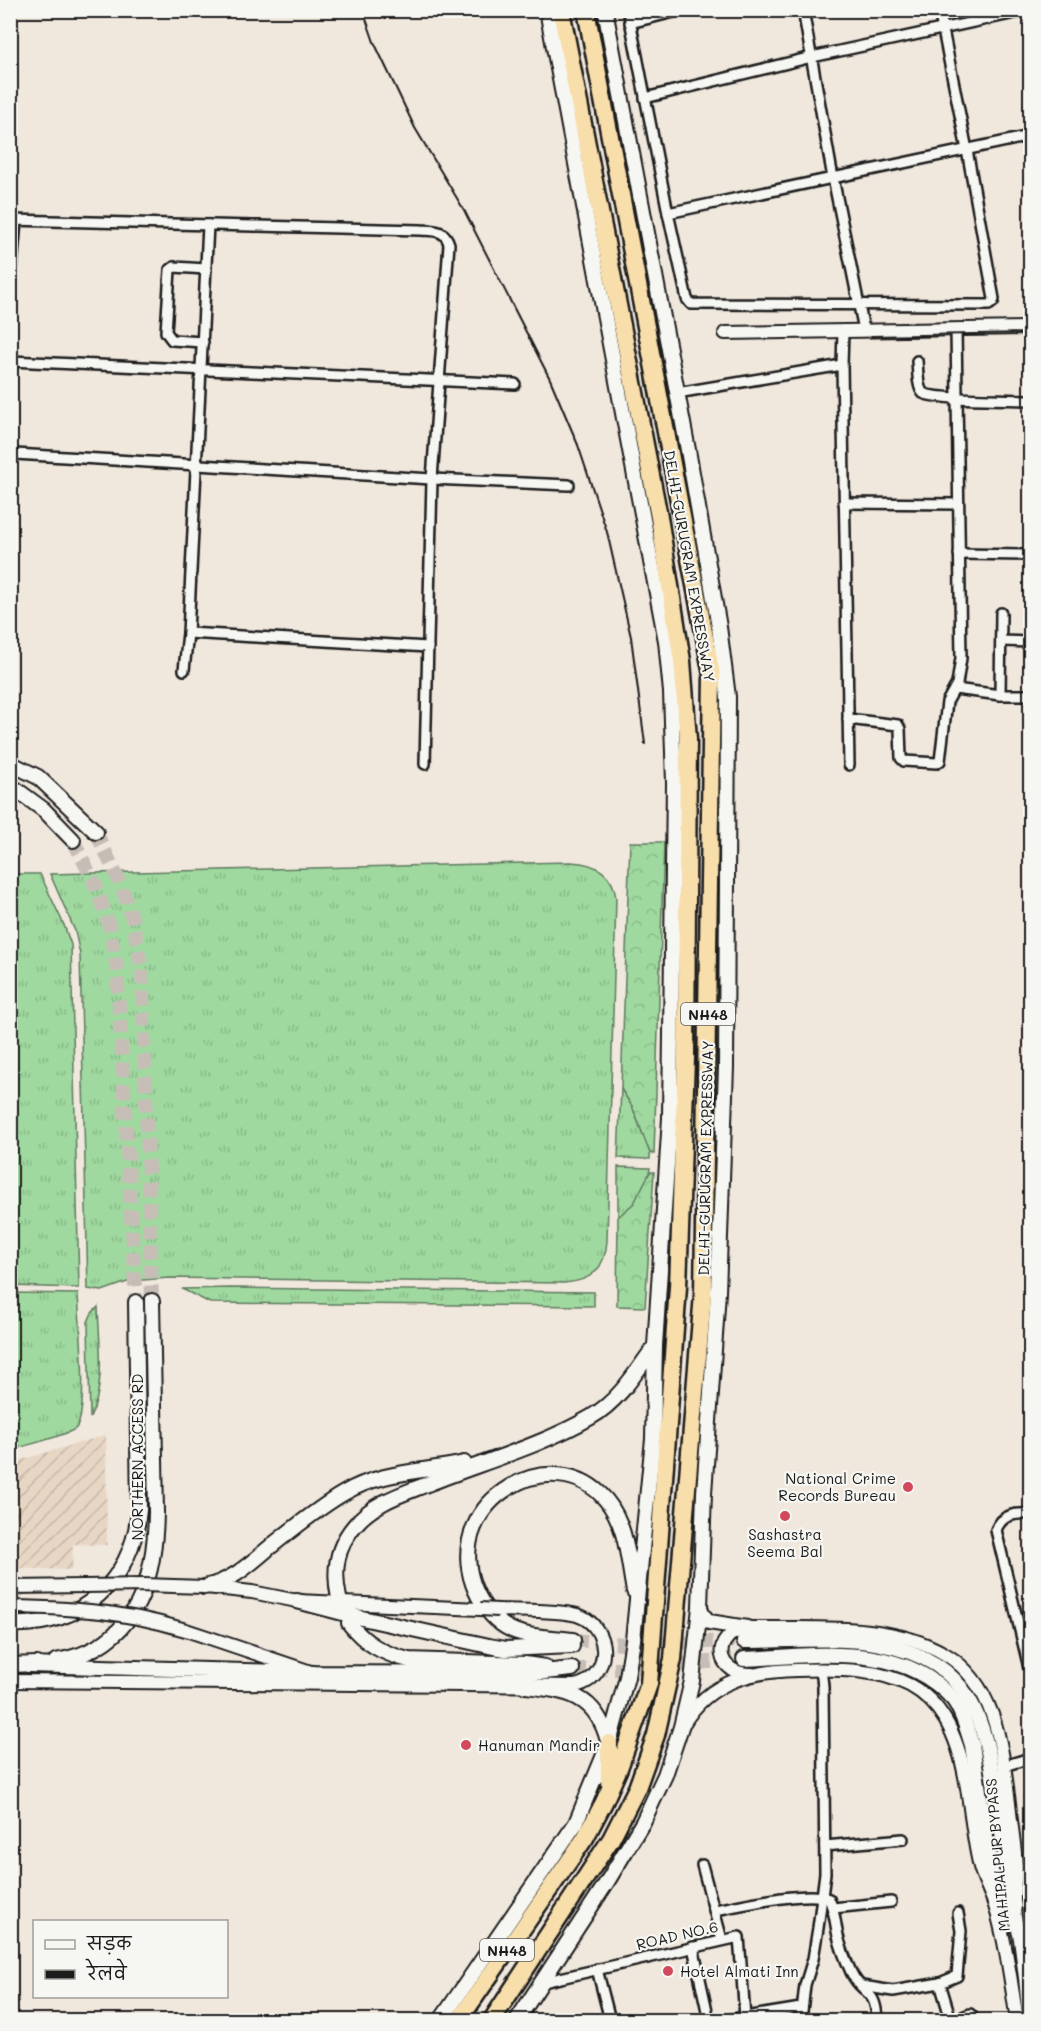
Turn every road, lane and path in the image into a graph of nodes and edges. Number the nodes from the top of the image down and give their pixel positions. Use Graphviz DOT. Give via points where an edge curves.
graph roads {
  1 [pos="547,10"];
  2 [pos="561,10"];
  3 [pos="585,10"];
  4 [pos="605,10"];
  5 [pos="628,10"];
  6 [pos="682,10"];
  7 [pos="803,10"];
  8 [pos="939,10"];
  9 [pos="1029,10"];
  10 [pos="630,23"];
  11 [pos="943,29"];
  12 [pos="812,57"];
  13 [pos="645,98"];
  14 [pos="1030,136"];
  15 [pos="967,150"];
  16 [pos="833,178"];
  17 [pos="668,213"];
  18 [pos="13,220"];
  19 [pos="208,225"];
  20 [pos="206,269"];
  21 [pos="10,294"];
  22 [pos="858,304"];
  23 [pos="1030,328"];
  24 [pos="956,329"];
  25 [pos="864,330"];
  26 [pos="843,331"];
  27 [pos="725,333"];
  28 [pos="203,342"];
  29 [pos="10,361"];
  30 [pos="917,361"];
  31 [pos="842,365"];
  32 [pos="202,370"];
  33 [pos="438,381"];
  34 [pos="515,384"];
  35 [pos="677,393"];
  36 [pos="956,398"];
  37 [pos="1030,400"];
  38 [pos="10,452"];
  39 [pos="197,465"];
  40 [pos="432,479"];
  41 [pos="569,485"];
  42 [pos="844,502"];
  43 [pos="958,504"];
  44 [pos="959,554"];
  45 [pos="1030,555"];
  46 [pos="1001,613"];
  47 [pos="188,633"];
  48 [pos="1000,641"];
  49 [pos="1030,642"];
  50 [pos="428,647"];
  51 [pos="184,670"];
  52 [pos="955,689"];
  53 [pos="1000,695"];
  54 [pos="1030,695"];
  55 [pos="848,719"];
  56 [pos="10,762"];
  57 [pos="425,764"];
  58 [pos="849,765"];
  59 [pos="10,785"];
  60 [pos="96,832"];
  61 [pos="73,840"];
  62 [pos="152,1301"];
  63 [pos="136,1302"];
  64 [pos="656,1346"];
  65 [pos="530,1444"];
  66 [pos="1030,1514"];
  67 [pos="13,1587"];
  68 [pos="204,1587"];
  69 [pos="339,1598"];
  70 [pos="297,1601"];
  71 [pos="10,1607"];
  72 [pos="700,1607"];
  73 [pos="637,1608"];
  74 [pos="350,1623"];
  75 [pos="10,1624"];
  76 [pos="746,1635"];
  77 [pos="744,1659"];
  78 [pos="10,1665"];
  79 [pos="28,1665"];
  80 [pos="821,1670"];
  81 [pos="1030,1672"];
  82 [pos="315,1673"];
  83 [pos="752,1674"];
  84 [pos="10,1681"];
  85 [pos="525,1686"];
  86 [pos="681,1727"];
  87 [pos="609,1743"];
  88 [pos="1030,1758"];
  89 [pos="1004,1766"];
  90 [pos="609,1791"];
  91 [pos="903,1839"];
  92 [pos="825,1846"];
  93 [pos="702,1865"];
  94 [pos="822,1896"];
  95 [pos="891,1902"];
  96 [pos="1014,1907"];
  97 [pos="833,1908"];
  98 [pos="715,1910"];
  99 [pos="996,1910"];
  100 [pos="958,1913"];
  101 [pos="722,1940"];
  102 [pos="693,1947"];
  103 [pos="597,1969"];
  104 [pos="543,1982"];
  105 [pos="940,1983"];
  106 [pos="862,1986"];
  107 [pos="513,1987"];
  108 [pos="801,2008"];
  109 [pos="461,2017"];
  110 [pos="745,2017"];
  111 [pos="441,2020"];
  112 [pos="492,2020"];
  113 [pos="502,2020"];
  114 [pos="517,2020"];
  115 [pos="610,2020"];
  116 [pos="709,2020"];
  117 [pos="727,2020"];
  118 [pos="801,2020"];
  119 [pos="877,2020"];
  120 [pos="953,2020"];
  121 [pos="972,2020"];
  122 [pos="1017,2020"];
  123 [pos="1029,2020"];
  1 -- 64 [label="main road" via="666,641 671,692 674,783 670,1106"];
  2 -- 90 [label="highway, DELHI-GURUGRAM EXPRESSWAY / NH48" via="659,517 682,661 688,739 686,1058 678,1287 651,1664 646,1693"];
  3 -- 107 [label="highway, DELHI-GURUGRAM EXPRESSWAY / NH48" via="712,675 703,1294 673,1659 656,1735 637,1788 611,1839"];
  4 -- 35 [label="main road"];
  5 -- 10 [label="street"];
  6 -- 10 [label="street"];
  7 -- 12 [label="street"];
  8 -- 11 [label="street"];
  9 -- 11 [label="street"];
  10 -- 13 [label="street"];
  11 -- 12 [label="street"];
  11 -- 15 [label="street"];
  12 -- 13 [label="street"];
  12 -- 16 [label="street"];
  13 -- 17 [label="street"];
  14 -- 15 [label="street"];
  15 -- 16 [label="street"];
  15 -- 22 [label="street" via="992,304"];
  16 -- 17 [label="street"];
  16 -- 22 [label="street"];
  17 -- 22 [label="street" via="687,299 692,305"];
  18 -- 19 [label="street"];
  18 -- 21 [label="street"];
  19 -- 20 [label="street"];
  19 -- 33 [label="street" via="442,232 448,244"];
  20 -- 28 [label="street"];
  20 -- 28 [label="street" via="170,270 166,332 172,340"];
  22 -- 25 [label="street"];
  23 -- 24 [label="street"];
  24 -- 25 [label="street"];
  24 -- 36 [label="street"];
  25 -- 26 [label="street"];
  26 -- 27 [label="street"];
  26 -- 31 [label="street"];
  28 -- 32 [label="street"];
  29 -- 32 [label="street"];
  30 -- 36 [label="street" via="923,393"];
  31 -- 35 [label="street"];
  31 -- 42 [label="street"];
  32 -- 33 [label="street"];
  32 -- 39 [label="street"];
  33 -- 34 [label="street"];
  33 -- 40 [label="street"];
  35 -- 72 [label="main road" via="728,697 726,1078"];
  36 -- 37 [label="street"];
  36 -- 43 [label="street"];
  38 -- 39 [label="street"];
  39 -- 40 [label="street"];
  39 -- 47 [label="street"];
  40 -- 41 [label="street"];
  40 -- 50 [label="street"];
  42 -- 43 [label="street"];
  42 -- 55 [label="street"];
  43 -- 44 [label="street"];
  44 -- 45 [label="street"];
  44 -- 52 [label="street" via="961,670"];
  46 -- 48 [label="street"];
  47 -- 50 [label="street"];
  47 -- 51 [label="street"];
  48 -- 49 [label="street"];
  48 -- 53 [label="street"];
  50 -- 57 [label="street"];
  52 -- 53 [label="street"];
  52 -- 55 [label="street" via="946,702 941,759 937,763 902,760 897,724"];
  53 -- 54 [label="street"];
  55 -- 58 [label="street"];
  56 -- 60 [label="main road" via="38,777"];
  59 -- 61 [label="main road" via="44,810"];
  62 -- 79 [label="main road, NORTHERN ACCESS RD" via="156,1512 148,1580 134,1610 99,1646 70,1658"];
  63 -- 75 [label="main road, NORTHERN ACCESS RD" via="139,1510 130,1553 114,1579 76,1611 54,1621"];
  64 -- 65 [label="main road" via="608,1406 578,1424"];
  64 -- 73 [label="main road" via="653,1439"];
  65 -- 68 [label="main road" via="479,1460 391,1475 355,1487 310,1516 234,1576"];
  65 -- 69 [label="main road" via="391,1499 365,1515 341,1548 335,1574"];
  66 -- 81 [label="street" via="1006,1517 996,1530"];
  67 -- 68 [label="street, bridge"];
  68 -- 70 [label="street"];
  70 -- 73 [label="main road" via="489,1646 527,1649 572,1643 507,1628 493,1616 474,1588 468,1559 473,1529 492,1499 514,1485 559,1476 585,1484 607,1501 623,1533"];
  70 -- 85 [label="street, bridge" via="579,1616 600,1634 602,1659 591,1679 574,1686"];
  71 -- 82 [label="street, bridge" via="125,1614 166,1623"];
  72 -- 76 [label="main road" via="709,1622"];
  72 -- 86 [label="main road" via="692,1680"];
  73 -- 87 [label="main road" via="627,1677"];
  74 -- 82 [label="main road" via="371,1646 409,1660 567,1669 525,1674"];
  76 -- 83 [label="street" via="729,1635 723,1655 731,1670"];
  76 -- 89 [label="street, MAHIPALPUR BYPASS" via="837,1629 904,1638 945,1654 981,1688 997,1729"];
  76 -- 96 [label="main road" via="878,1643 917,1655 951,1676 966,1693 987,1740"];
  77 -- 99 [label="main road" via="845,1655 876,1659 913,1670 954,1700 972,1745"];
  78 -- 79 [label="main road, NORTHERN ACCESS RD"];
  79 -- 82 [label="main road"];
  80 -- 83 [label="street, MAHIPALPUR BYPASS"];
  80 -- 92 [label="street"];
  80 -- 99 [label="street, MAHIPALPUR BYPASS" via="889,1676 909,1685 942,1713 960,1754 980,1867"];
  83 -- 86 [label="street, MAHIPALPUR BYPASS" via="727,1682 703,1698"];
  84 -- 85 [label="street"];
  85 -- 87 [label="main road" via="552,1689 588,1704 602,1720"];
  86 -- 104 [label="main road" via="643,1822"];
  87 -- 90 [label="highway"];
  87 -- 111 [label="main road" via="576,1823"];
  88 -- 89 [label="street"];
  89 -- 96 [label="street, MAHIPALPUR BYPASS" via="1016,1866"];
  90 -- 109 [label="highway, NH48" via="585,1838"];
  91 -- 92 [label="street"];
  92 -- 94 [label="street"];
  93 -- 98 [label="street"];
  94 -- 97 [label="street" via="829,1899"];
  94 -- 98 [label="street"];
  94 -- 108 [label="street"];
  95 -- 97 [label="street"];
  96 -- 123 [label="street, MAHIPALPUR BYPASS"];
  97 -- 106 [label="street" via="851,1971"];
  98 -- 101 [label="street"];
  99 -- 122 [label="street, MAHIPALPUR BYPASS"];
  100 -- 105 [label="street" via="961,1931 957,1976"];
  101 -- 102 [label="street, ROAD NO.6"];
  101 -- 110 [label="street, ROAD NO.6" via="740,1939"];
  102 -- 103 [label="street, ROAD NO.6"];
  102 -- 116 [label="street"];
  103 -- 104 [label="street, ROAD NO.6"];
  103 -- 115 [label="street"];
  104 -- 114 [label="main road"];
  105 -- 106 [label="street" via="893,1991"];
  105 -- 120 [label="street"];
  106 -- 119 [label="street" via="876,2002"];
  107 -- 112 [label="highway, NH48"];
  107 -- 113 [label="highway"];
  108 -- 110 [label="street"];
  108 -- 118 [label="street"];
  110 -- 117 [label="street"];
  120 -- 121 [label="street" via="970,2014"];
}
